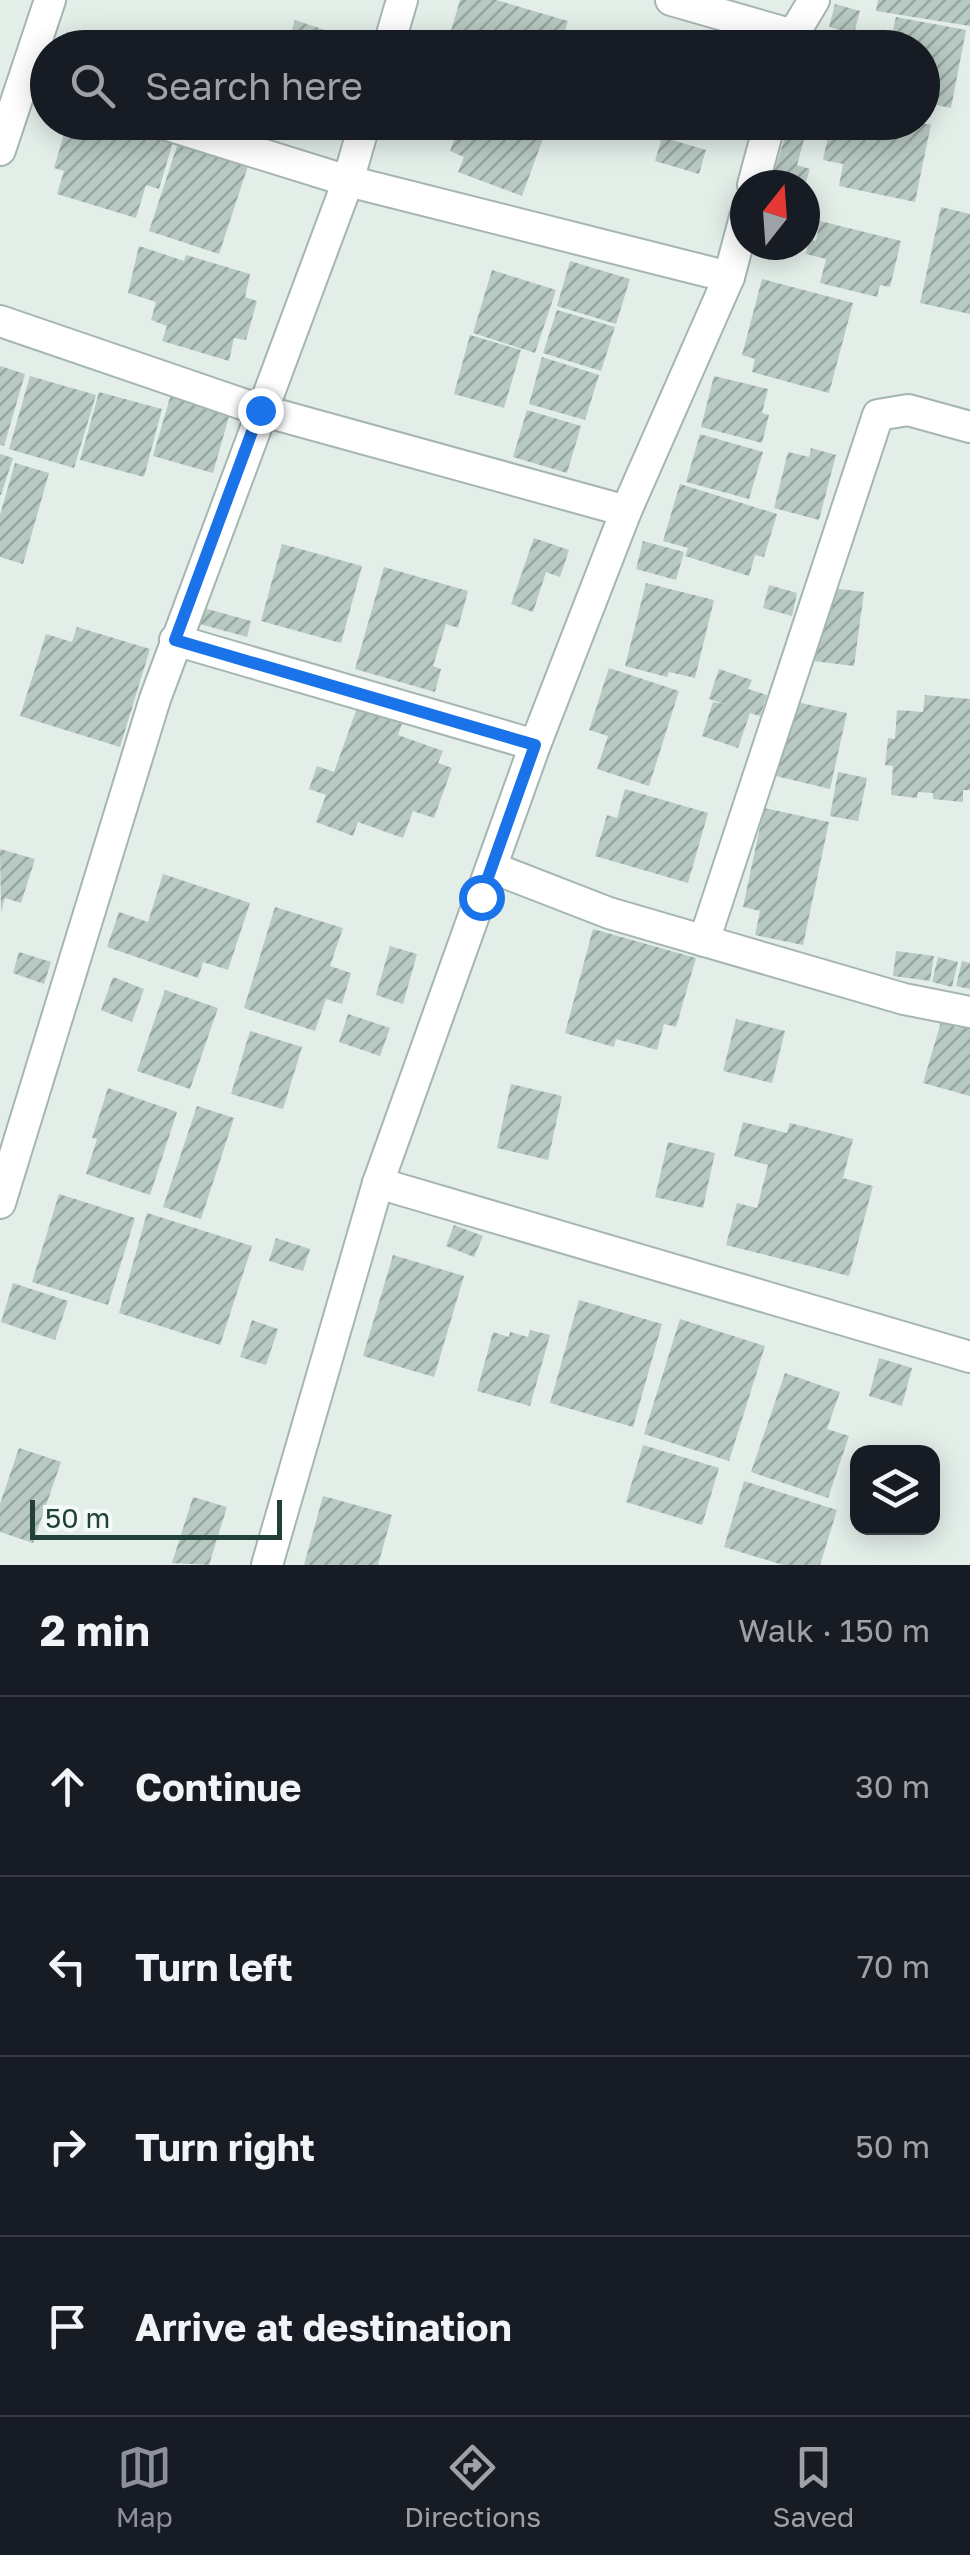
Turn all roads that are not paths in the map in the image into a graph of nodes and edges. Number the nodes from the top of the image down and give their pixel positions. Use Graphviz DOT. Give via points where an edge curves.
graph roads {
  1 [pos="50,0"];
  2 [pos="402,0"];
  3 [pos="670,0"];
  4 [pos="814,0"];
  5 [pos="45,30"];
  6 [pos="393,30"];
  7 [pos="759,30"];
  8 [pos="797,30"];
  9 [pos="30,93"];
  10 [pos="216,140"];
  11 [pos="360,140"];
  12 [pos="765,140"];
  13 [pos="0,150"];
  14 [pos="758,170"];
  15 [pos="348,181"];
  16 [pos="734,260"];
  17 [pos="729,278"];
  18 [pos="0,321"];
  19 [pos="260,410"];
  20 [pos="970,427"];
  21 [pos="626,511"];
  22 [pos="175,640"];
  23 [pos="535,745"];
  24 [pos="492,868"];
  25 [pos="704,941"];
  26 [pos="970,1012"];
  27 [pos="378,1183"];
  28 [pos="0,1203"];
  29 [pos="970,1357"];
  30 [pos="267,1565"];
  1 -- 5 [label="street"];
  2 -- 6 [label="street"];
  3 -- 7 [label="street"];
  4 -- 8 [label="street"];
  9 -- 13 [label="street"];
  10 -- 15 [label="street"];
  11 -- 15 [label="street"];
  12 -- 14 [label="street"];
  15 -- 17 [label="street"];
  15 -- 19 [label="street"];
  16 -- 17 [label="street"];
  17 -- 21 [label="street"];
  18 -- 19 [label="street"];
  19 -- 21 [label="street"];
  19 -- 22 [label="street"];
  20 -- 25 [label="street" via="908,410 878,416"];
  21 -- 23 [label="street"];
  22 -- 23 [label="street"];
  22 -- 28 [label="street"];
  23 -- 24 [label="street"];
  24 -- 25 [label="street"];
  24 -- 27 [label="street"];
  25 -- 26 [label="street"];
  27 -- 29 [label="street"];
  27 -- 30 [label="street"];
}
